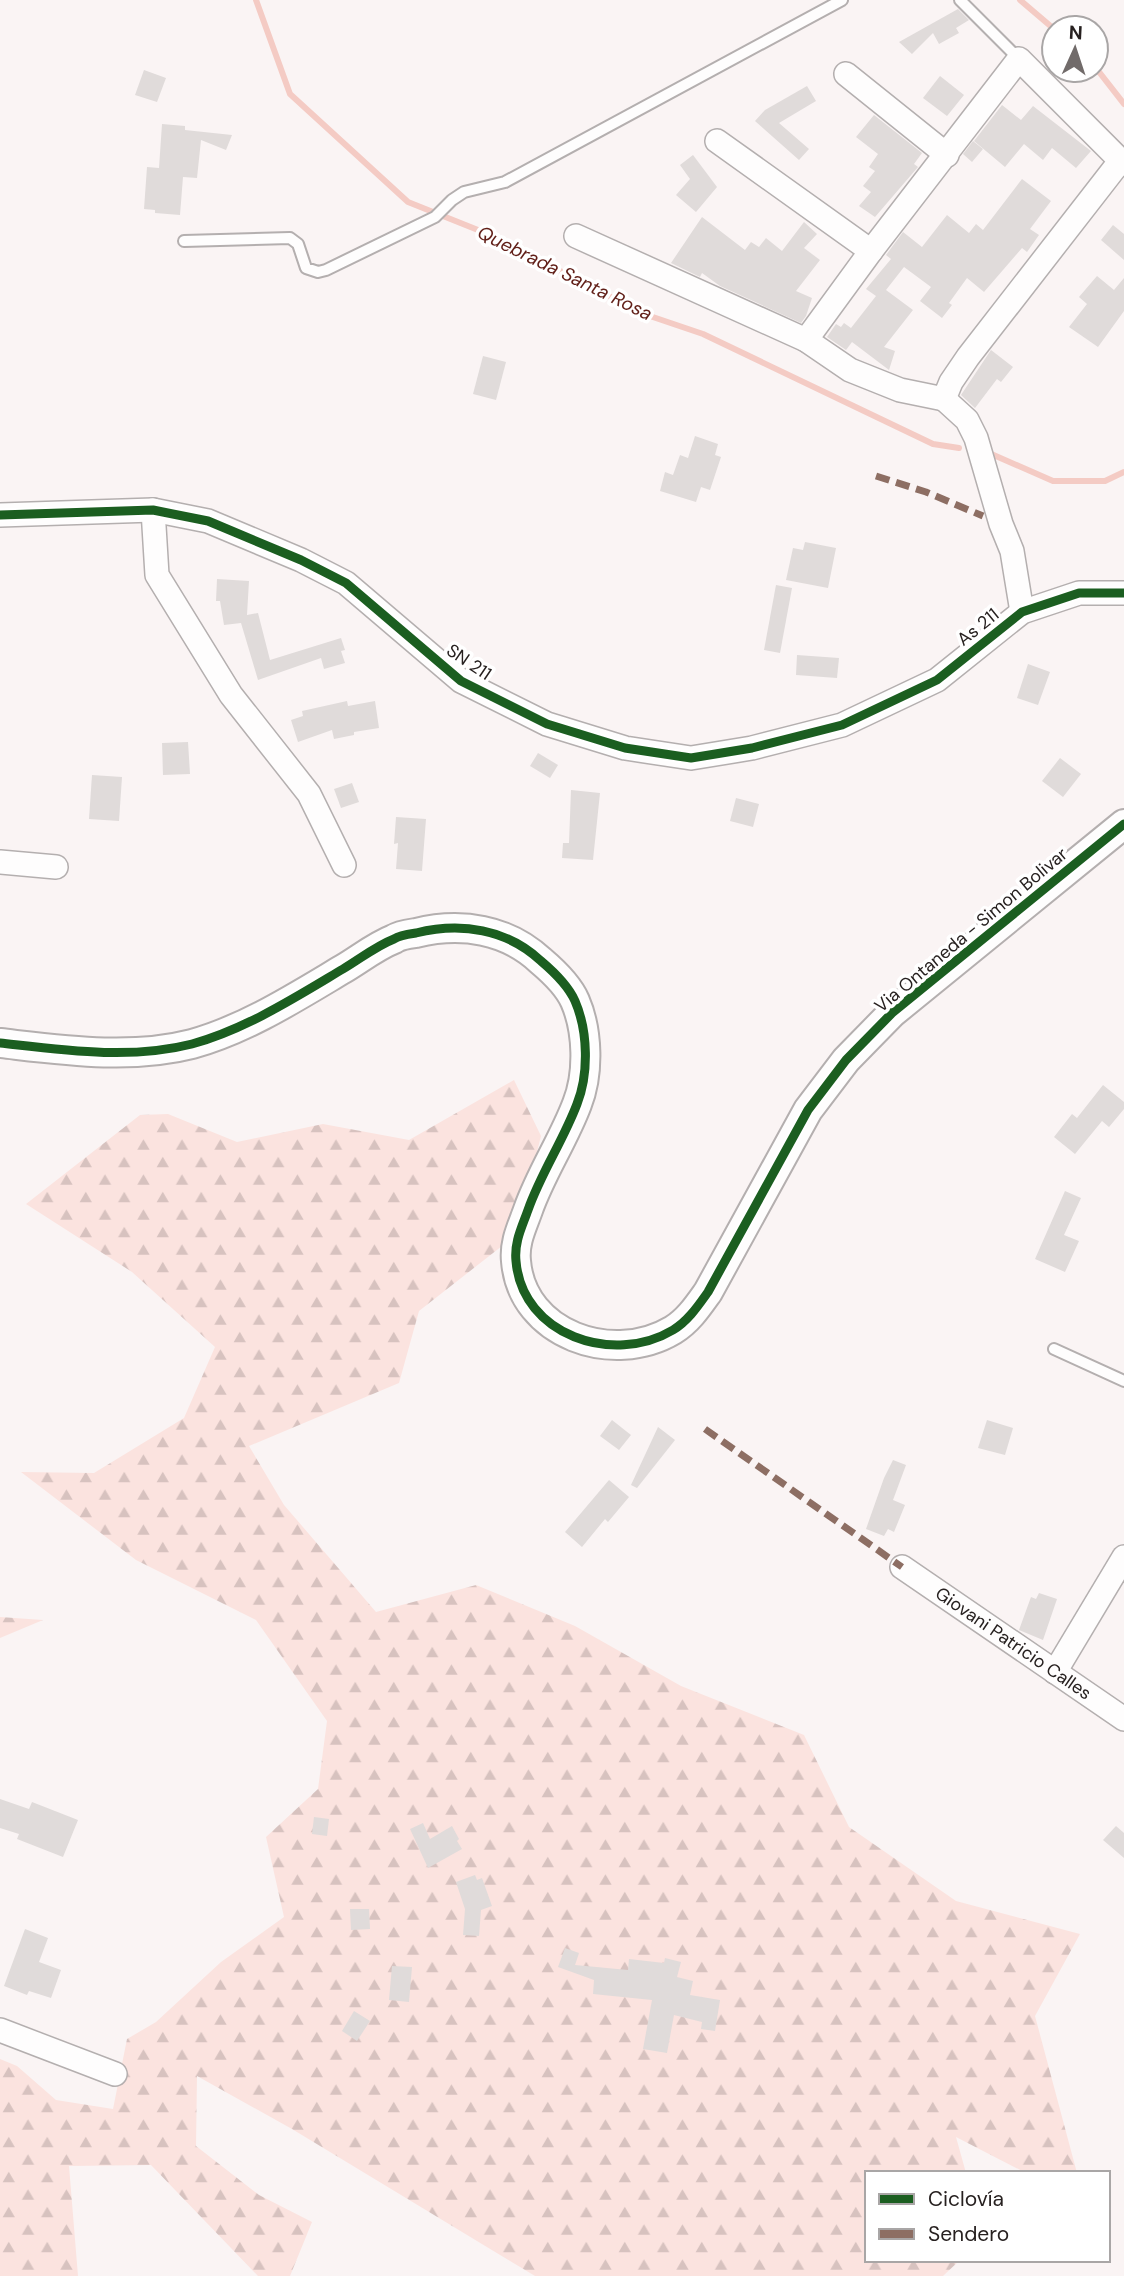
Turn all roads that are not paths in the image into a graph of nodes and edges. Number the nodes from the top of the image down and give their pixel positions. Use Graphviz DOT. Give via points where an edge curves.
graph roads {
  1 [pos="842,0"];
  2 [pos="960,0"];
  3 [pos="1018,59"];
  4 [pos="846,74"];
  5 [pos="717,141"];
  6 [pos="947,155"];
  7 [pos="1122,162"];
  8 [pos="576,236"];
  9 [pos="184,241"];
  10 [pos="871,251"];
  11 [pos="806,340"];
  12 [pos="944,399"];
  13 [pos="153,510"];
  14 [pos="0,515"];
  15 [pos="1124,593"];
  16 [pos="1022,612"];
  17 [pos="937,680"];
  18 [pos="1124,824"];
  19 [pos="0,862"];
  20 [pos="344,864"];
  21 [pos="56,867"];
  22 [pos="0,1043"];
  23 [pos="1054,1349"];
  24 [pos="1124,1381"];
  25 [pos="1124,1557"];
  26 [pos="902,1567"];
  27 [pos="1055,1671"];
  28 [pos="1124,1719"];
  29 [pos="0,2030"];
  30 [pos="115,2074"];
  1 -- 9 [label="lane" via="505,182 464,192 435,217 335,267 318,272 306,268 298,244 290,238"];
  2 -- 3 [label="lane"];
  3 -- 6 [label="street"];
  3 -- 7 [label="street"];
  4 -- 6 [label="street"];
  5 -- 10 [label="street"];
  6 -- 10 [label="street"];
  7 -- 12 [label="street" via="968,357"];
  8 -- 11 [label="street"];
  10 -- 11 [label="street"];
  11 -- 12 [label="street" via="850,370 900,390"];
  12 -- 16 [label="street" via="967,420 976,438 1012,551"];
  13 -- 14 [label="street, SN 211"];
  13 -- 17 [label="street, SN 211" via="208,521 301,560 346,583 461,681 547,724 625,748 691,758 752,748 842,725"];
  13 -- 20 [label="street" via="157,575 231,695 309,794"];
  15 -- 16 [label="street, As 211" via="1079,593"];
  16 -- 17 [label="street, As 211"];
  18 -- 22 [label="street, Via Ontaneda - Simon Bolivar" via="892,1013 846,1060 808,1110 708,1292 674,1330 633,1345 596,1344 560,1330 544,1321 520,1283 517,1237 577,1104 585,1072 575,1001 539,959 509,939 482,929 437,928 394,938 284,1004 225,1032 164,1050 117,1052"];
  19 -- 21 [label="street"];
  23 -- 24 [label="lane"];
  25 -- 27 [label="street"];
  26 -- 27 [label="street, Giovani Patricio Calles"];
  27 -- 28 [label="street, Giovani Patricio Calles"];
  29 -- 30 [label="street"];
}
